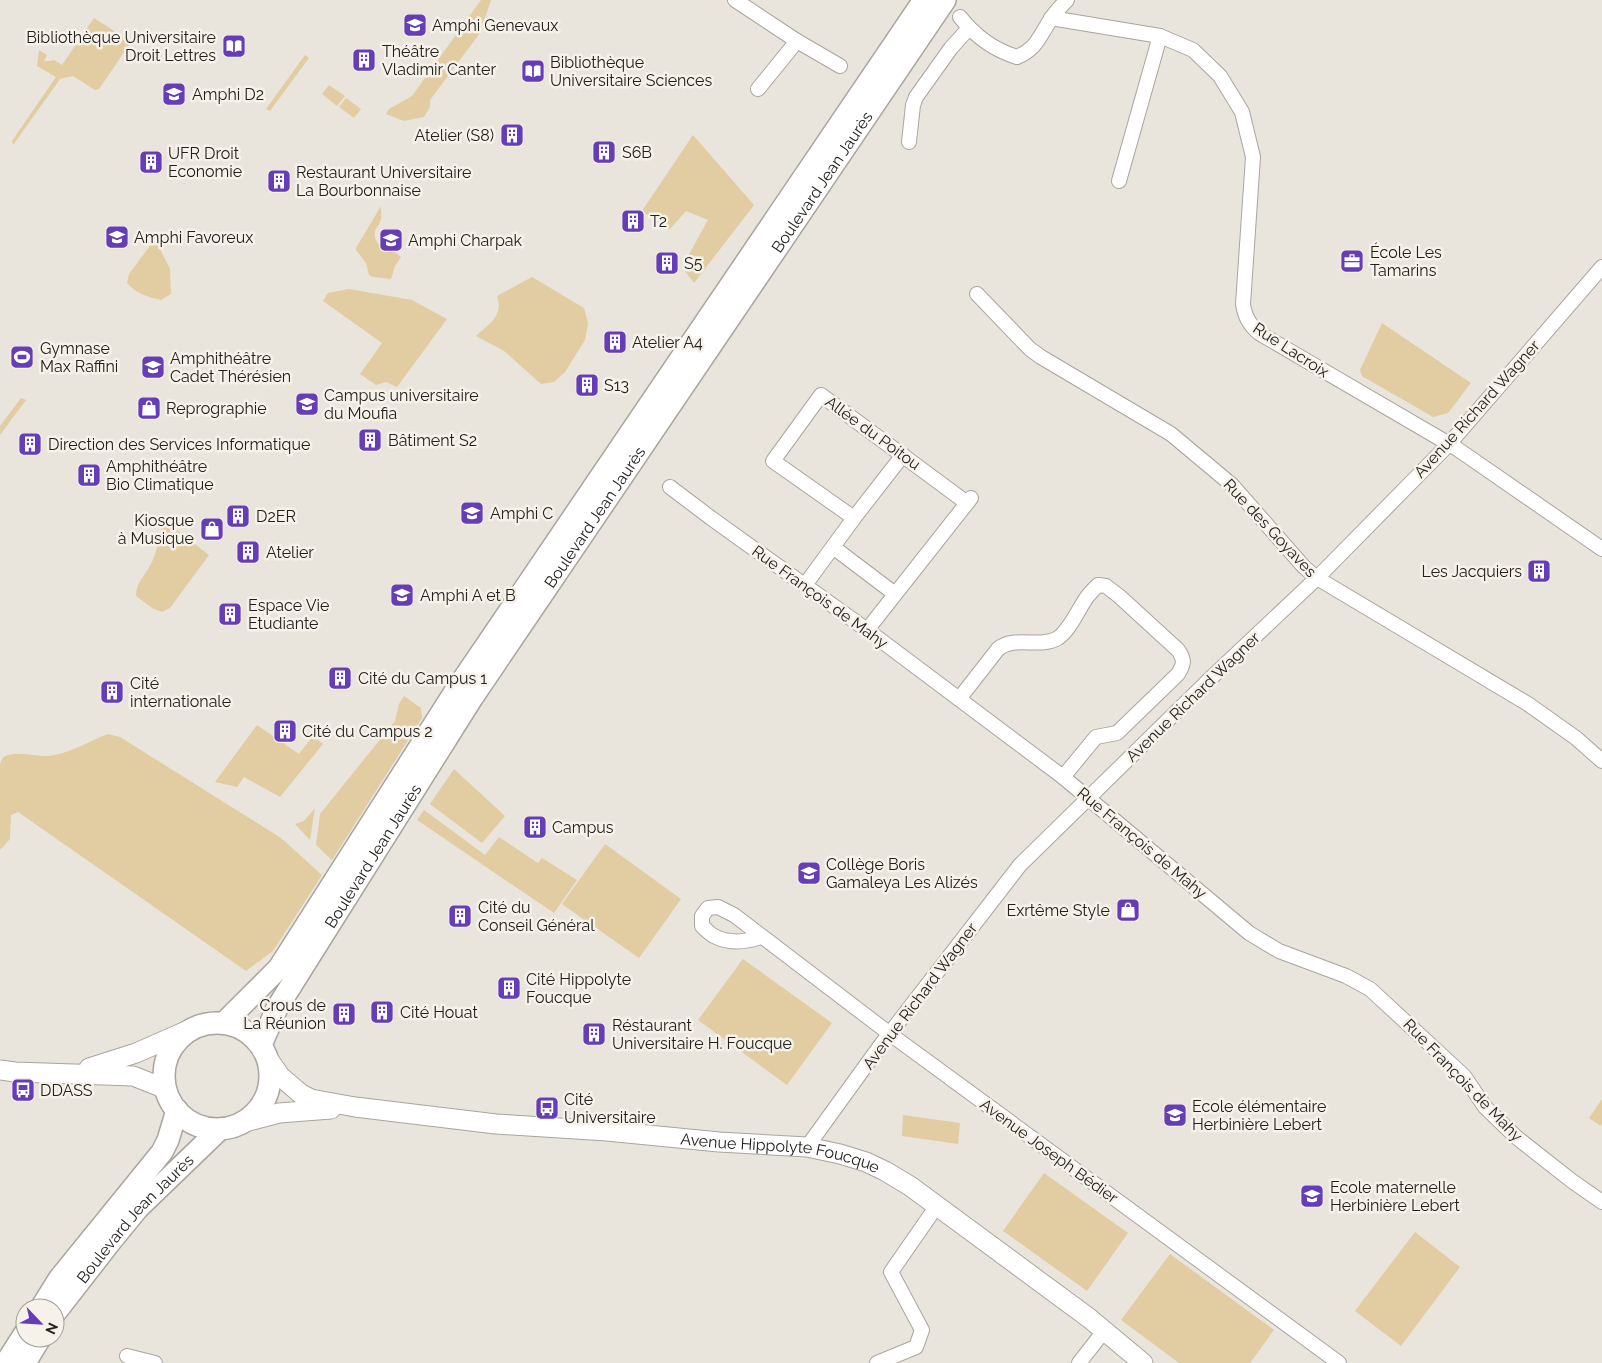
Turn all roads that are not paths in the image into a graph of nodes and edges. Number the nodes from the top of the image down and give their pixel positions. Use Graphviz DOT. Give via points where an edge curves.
graph roads {
  1 [pos="735,0"];
  2 [pos="945,0"];
  3 [pos="1067,0"];
  4 [pos="922,13"];
  5 [pos="960,17"];
  6 [pos="1051,18"];
  7 [pos="969,28"];
  8 [pos="1160,36"];
  9 [pos="797,41"];
  10 [pos="840,66"];
  11 [pos="758,89"];
  12 [pos="910,142"];
  13 [pos="1119,181"];
  14 [pos="1602,267"];
  15 [pos="977,294"];
  16 [pos="1448,444"];
  17 [pos="903,455"];
  18 [pos="670,487"];
  19 [pos="854,518"];
  20 [pos="833,547"];
  21 [pos="1602,550"];
  22 [pos="1317,578"];
  23 [pos="805,585"];
  24 [pos="896,594"];
  25 [pos="867,630"];
  26 [pos="959,698"];
  27 [pos="1602,761"];
  28 [pos="1063,777"];
  29 [pos="1088,798"];
  30 [pos="761,937"];
  31 [pos="224,1023"];
  32 [pos="193,1028"];
  33 [pos="890,1034"];
  34 [pos="265,1053"];
  35 [pos="0,1070"];
  36 [pos="69,1074"];
  37 [pos="166,1089"];
  38 [pos="355,1108"];
  39 [pos="177,1110"];
  40 [pos="241,1123"];
  41 [pos="220,1129"];
  42 [pos="807,1148"];
  43 [pos="1602,1202"];
  44 [pos="936,1207"];
  45 [pos="47,1298"];
  46 [pos="65,1300"];
  47 [pos="1104,1331"];
  48 [pos="16,1348"];
  49 [pos="34,1348"];
  50 [pos="126,1356"];
  51 [pos="6,1363"];
  52 [pos="25,1363"];
  53 [pos="155,1363"];
  54 [pos="877,1363"];
  55 [pos="1079,1363"];
  56 [pos="1143,1363"];
  57 [pos="1339,1363"];
  1 -- 9 [label="street"];
  2 -- 4 [label="main road, Boulevard Jean Jaurès"];
  3 -- 6 [label="street"];
  4 -- 31 [label="main road, Boulevard Jean Jaurès" via="458,687 279,968"];
  4 -- 34 [label="main road, Boulevard Jean Jaurès" via="472,698 277,1008"];
  5 -- 7 [label="street"];
  6 -- 7 [label="street" via="1036,44 1017,57 1002,53"];
  6 -- 8 [label="street, Rue Lacroix"];
  7 -- 12 [label="street" via="916,97 912,105"];
  8 -- 13 [label="street"];
  8 -- 16 [label="street, Rue Lacroix" via="1194,50 1220,76 1242,112 1252,157 1243,304 1250,325 1258,333"];
  9 -- 10 [label="street"];
  9 -- 11 [label="street"];
  14 -- 16 [label="street, Avenue Richard Wagner"];
  15 -- 22 [label="street, Rue des Goyaves" via="1035,353 1172,434 1232,485"];
  16 -- 21 [label="street, Rue Lacroix"];
  16 -- 22 [label="street, Avenue Richard Wagner"];
  17 -- 19 [label="street"];
  17 -- 19 [label="street, Allée du Poitou" via="821,395 773,461"];
  17 -- 24 [label="street, Allée du Poitou" via="969,500"];
  18 -- 23 [label="street, Rue François de Mahy"];
  19 -- 20 [label="street"];
  20 -- 23 [label="street"];
  20 -- 24 [label="street"];
  22 -- 27 [label="street, Rue des Goyaves" via="1528,704"];
  22 -- 29 [label="street, Avenue Richard Wagner"];
  23 -- 25 [label="street, Rue François de Mahy"];
  24 -- 25 [label="street"];
  25 -- 26 [label="street, Rue François de Mahy"];
  26 -- 28 [label="street, Rue François de Mahy"];
  26 -- 28 [label="street" via="998,649 1005,644 1058,638 1088,595 1098,585 1106,586 1178,650 1184,658 1183,665 1178,674 1117,733 1096,737"];
  28 -- 29 [label="street, Rue François de Mahy"];
  29 -- 33 [label="street, Avenue Richard Wagner" via="1020,865"];
  29 -- 43 [label="street, Rue François de Mahy" via="1249,933 1279,951 1346,976 1370,989 1464,1076 1486,1107 1516,1137"];
  30 -- 33 [label="street, Avenue Joseph Bédier"];
  31 -- 32 [label="main road" via="208,1023"];
  31 -- 34 [label="main road" via="238,1026 251,1034"];
  32 -- 36 [label="street" via="136,1053"];
  32 -- 37 [label="main road, Boulevard Jean Jaurès" via="179,1039 169,1054 164,1071"];
  33 -- 42 [label="street, Avenue Richard Wagner"];
  33 -- 57 [label="street, Avenue Joseph Bédier"];
  34 -- 38 [label="street, Avenue Hippolyte Foucque" via="280,1076 301,1094"];
  34 -- 40 [label="main road, Boulevard Jean Jaurès" via="270,1075 268,1092 262,1104"];
  35 -- 36 [label="street"];
  36 -- 37 [label="street" via="133,1076"];
  37 -- 39 [label="main road, Boulevard Jean Jaurès"];
  38 -- 40 [label="street, Avenue Hippolyte Foucque" via="279,1113"];
  38 -- 42 [label="street, Avenue Hippolyte Foucque" via="496,1124"];
  39 -- 41 [label="main road, Boulevard Jean Jaurès" via="189,1121"];
  39 -- 45 [label="main road, Boulevard Jean Jaurès" via="162,1152"];
  40 -- 41 [label="main road, Boulevard Jean Jaurès"];
  41 -- 46 [label="main road, Boulevard Jean Jaurès" via="138,1208"];
  42 -- 44 [label="street, Avenue Hippolyte Foucque" via="853,1158 885,1171"];
  44 -- 47 [label="street, Avenue Hippolyte Foucque"];
  44 -- 54 [label="street" via="891,1272 922,1330 916,1347"];
  47 -- 55 [label="street"];
  47 -- 56 [label="street, Avenue Hippolyte Foucque"];
  48 -- 51 [label="main road"];
  49 -- 52 [label="main road"];
  50 -- 53 [label="street"];
}
